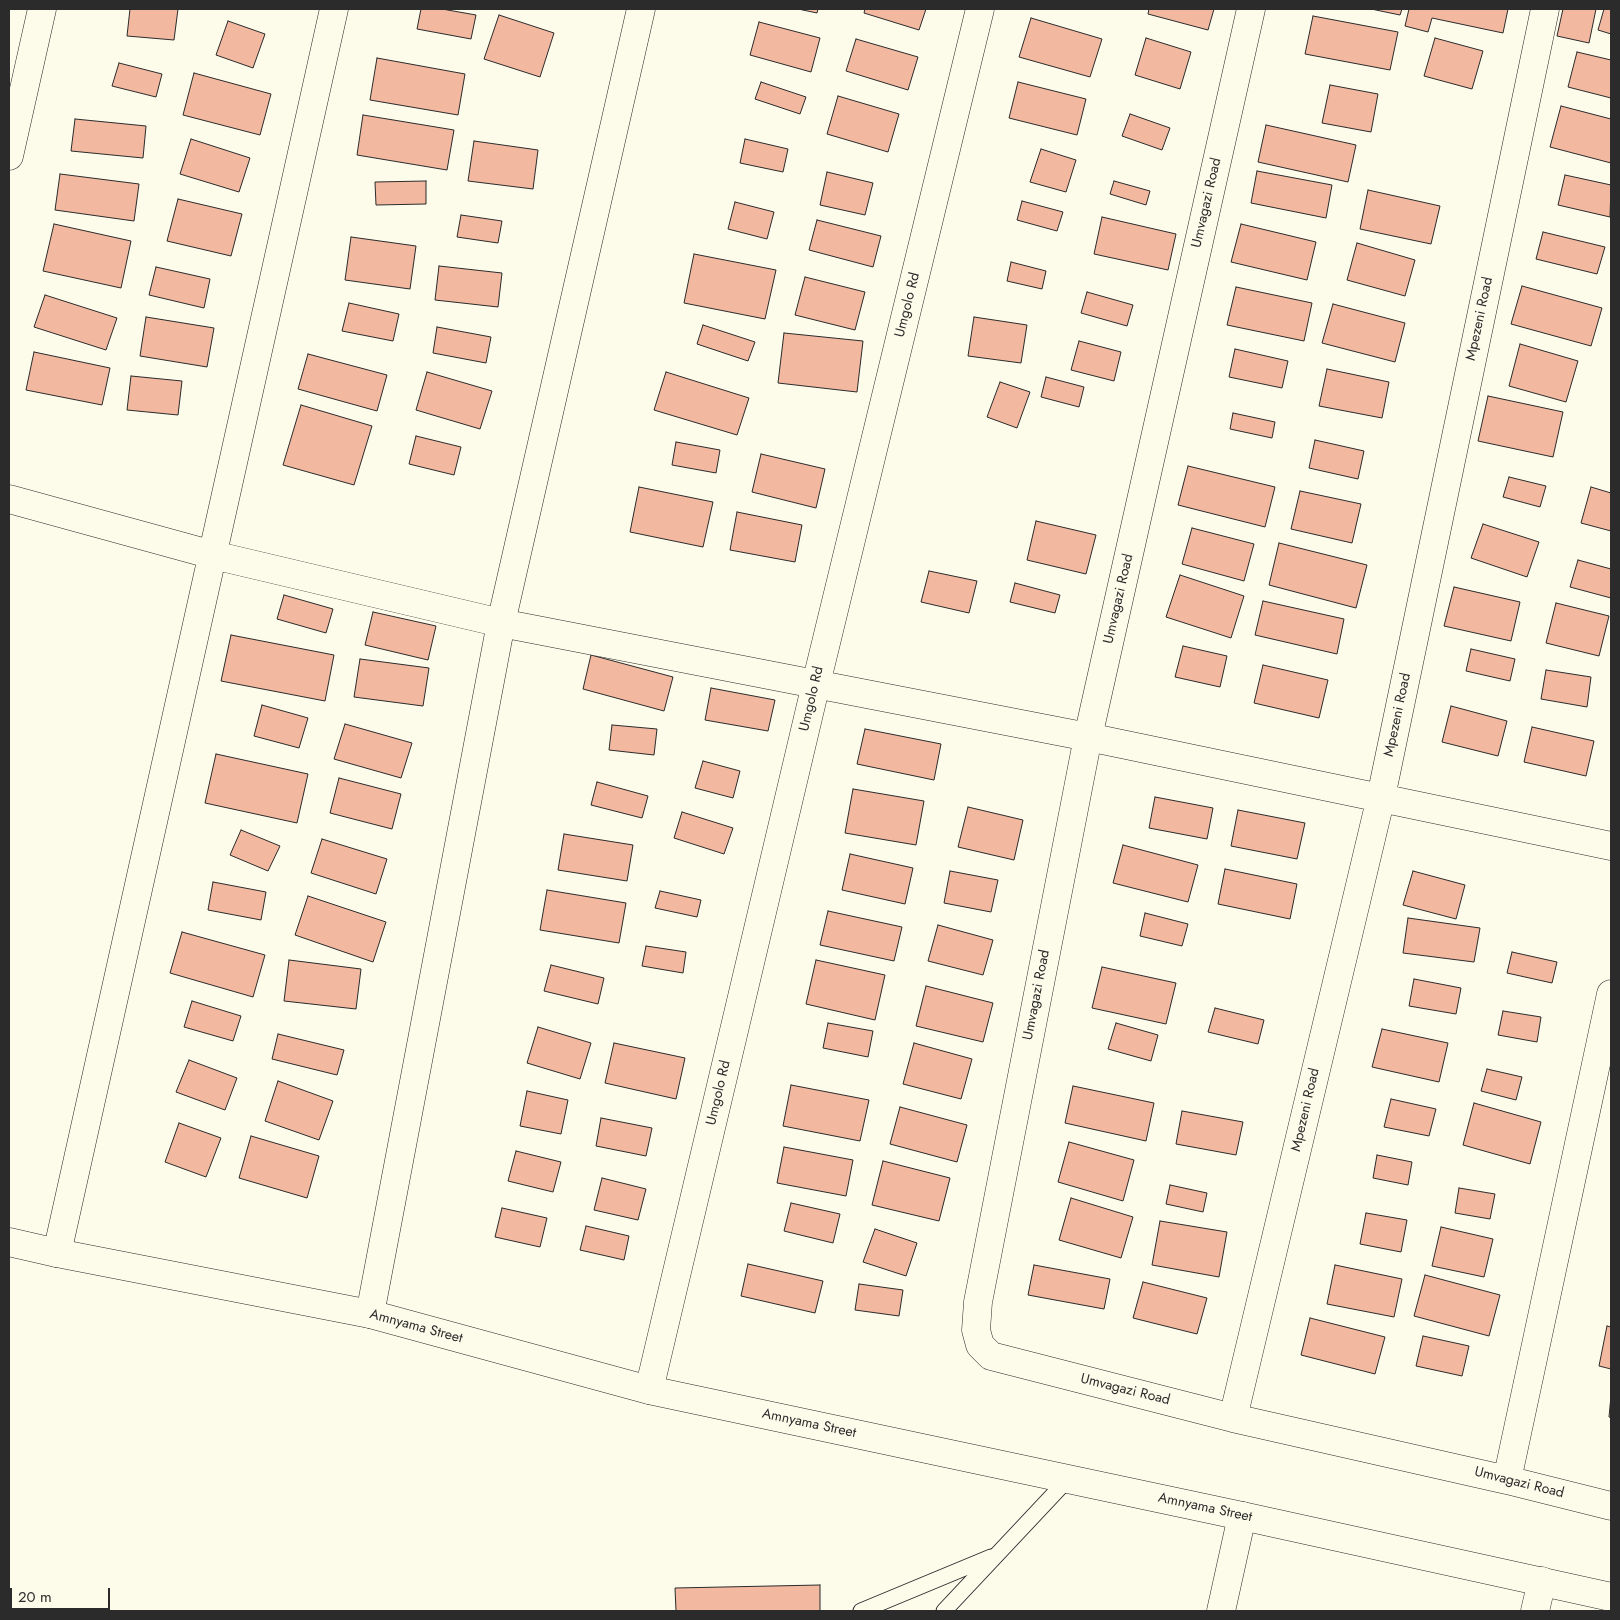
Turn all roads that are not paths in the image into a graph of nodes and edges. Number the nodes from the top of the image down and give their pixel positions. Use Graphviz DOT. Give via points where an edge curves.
graph roads {
  1 [pos="42,9"];
  2 [pos="334,9"];
  3 [pos="641,9"];
  4 [pos="980,9"];
  5 [pos="1251,9"];
  6 [pos="1545,9"];
  7 [pos="9,156"];
  8 [pos="9,500"];
  9 [pos="213,555"];
  10 [pos="501,623"];
  11 [pos="816,684"];
  12 [pos="1088,737"];
  13 [pos="1381,797"];
  14 [pos="1611,846"];
  15 [pos="1611,994"];
  16 [pos="9,1242"];
  17 [pos="57,1254"];
  18 [pos="370,1314"];
  19 [pos="649,1390"];
  20 [pos="1233,1418"];
  21 [pos="1068,1479"];
  22 [pos="1507,1480"];
  23 [pos="1611,1506"];
  24 [pos="1242,1516"];
  25 [pos="997,1555"];
  26 [pos="1542,1581"];
  27 [pos="1611,1598"];
  28 [pos="861,1611"];
  29 [pos="944,1611"];
  30 [pos="1221,1611"];
  31 [pos="1535,1611"];
  1 -- 7 [label="street"];
  2 -- 9 [label="street"];
  3 -- 10 [label="street"];
  4 -- 11 [label="street, Umgolo Rd"];
  5 -- 12 [label="street, Umvagazi Road"];
  6 -- 13 [label="street, Mpezeni Road"];
  8 -- 9 [label="street"];
  9 -- 10 [label="street"];
  9 -- 17 [label="street"];
  10 -- 11 [label="street"];
  10 -- 18 [label="street"];
  11 -- 12 [label="street"];
  11 -- 19 [label="street, Umgolo Rd"];
  12 -- 13 [label="street"];
  12 -- 20 [label="street, Umvagazi Road" via="978,1302 976,1330 980,1345 992,1356"];
  13 -- 14 [label="street"];
  13 -- 20 [label="street, Mpezeni Road"];
  15 -- 22 [label="street"];
  16 -- 17 [label="street, Amnyama Street"];
  17 -- 18 [label="street, Amnyama Street"];
  18 -- 19 [label="street, Amnyama Street"];
  19 -- 21 [label="street, Amnyama Street"];
  20 -- 22 [label="street, Umvagazi Road"];
  21 -- 24 [label="street, Amnyama Street"];
  21 -- 25 [label="lane"];
  22 -- 23 [label="street, Umvagazi Road"];
  24 -- 26 [label="street, Amnyama Street"];
  24 -- 30 [label="street"];
  25 -- 28 [label="lane"];
  25 -- 29 [label="lane"];
  26 -- 27 [label="street, Amnyama Street"];
  26 -- 31 [label="street"];
}
